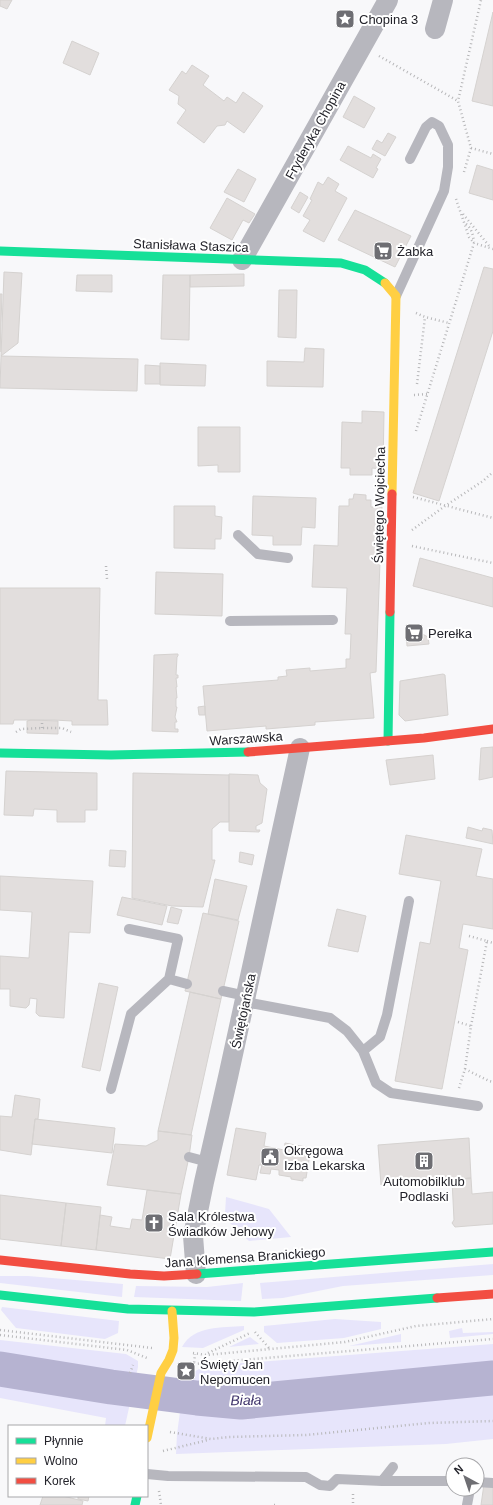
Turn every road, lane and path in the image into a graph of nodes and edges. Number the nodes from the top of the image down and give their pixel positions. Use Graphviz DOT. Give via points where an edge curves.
graph roads {
  1 [pos="388,0"];
  2 [pos="443,0"];
  3 [pos="436,29"];
  4 [pos="376,55"];
  5 [pos="458,101"];
  6 [pos="471,148"];
  7 [pos="493,154"];
  8 [pos="410,159"];
  9 [pos="456,198"];
  10 [pos="460,210"];
  11 [pos="474,243"];
  12 [pos="491,248"];
  13 [pos="0,251"];
  14 [pos="242,260"];
  15 [pos="396,296"];
  16 [pos="395,313"];
  17 [pos="425,317"];
  18 [pos="449,323"];
  19 [pos="416,387"];
  20 [pos="414,437"];
  21 [pos="493,472"];
  22 [pos="392,493"];
  23 [pos="445,506"];
  24 [pos="493,518"];
  25 [pos="238,535"];
  26 [pos="392,543"];
  27 [pos="288,558"];
  28 [pos="493,563"];
  29 [pos="106,566"];
  30 [pos="107,579"];
  31 [pos="333,620"];
  32 [pos="230,621"];
  33 [pos="42,720"];
  34 [pos="42,728"];
  35 [pos="493,729"];
  36 [pos="15,732"];
  37 [pos="73,733"];
  38 [pos="388,741"];
  39 [pos="300,748"];
  40 [pos="0,753"];
  41 [pos="409,901"];
  42 [pos="129,929"];
  43 [pos="469,936"];
  44 [pos="487,941"];
  45 [pos="493,942"];
  46 [pos="169,979"];
  47 [pos="187,984"];
  48 [pos="223,991"];
  49 [pos="246,999"];
  50 [pos="458,1022"];
  51 [pos="471,1026"];
  52 [pos="363,1051"];
  53 [pos="465,1069"];
  54 [pos="493,1082"];
  55 [pos="111,1089"];
  56 [pos="436,1100"];
  57 [pos="478,1106"];
  58 [pos="493,1252"];
  59 [pos="0,1260"];
  60 [pos="196,1274"];
  61 [pos="493,1294"];
  62 [pos="0,1295"];
  63 [pos="172,1311"];
  64 [pos="493,1319"];
  65 [pos="0,1330"];
  66 [pos="164,1334"];
  67 [pos="0,1335"];
  68 [pos="493,1339"];
  69 [pos="269,1348"];
  70 [pos="158,1349"];
  71 [pos="173,1350"];
  72 [pos="206,1355"];
  73 [pos="158,1360"];
  74 [pos="169,1360"];
  75 [pos="133,1365"];
  76 [pos="130,1373"];
  77 [pos="161,1373"];
  78 [pos="493,1421"];
  79 [pos="148,1431"];
  80 [pos="165,1431"];
  81 [pos="211,1439"];
  82 [pos="161,1452"];
  83 [pos="393,1467"];
  84 [pos="148,1474"];
  85 [pos="382,1481"];
  86 [pos="445,1481"];
  1 -- 14 [label="street, Fryderyka Chopina"];
  2 -- 3 [label="street"];
  4 -- 5 [label="path"];
  6 -- 7 [label="path"];
  8 -- 15 [label="lane" via="426,127 432,122 436,123 448,145 444,191"];
  9 -- 10 [label="path"];
  10 -- 11 [label="path" via="473,235"];
  10 -- 12 [label="path"];
  11 -- 12 [label="path"];
  11 -- 18 [label="path"];
  13 -- 14 [label="street, Stanisława Staszica"];
  14 -- 15 [label="street, Stanisława Staszica" via="295,260 354,265 378,276"];
  15 -- 16 [label="street, Świętego Wojciecha"];
  16 -- 17 [label="path" via="410,309"];
  16 -- 22 [label="street, Świętego Wojciecha"];
  17 -- 18 [label="path"];
  17 -- 19 [label="path"];
  18 -- 20 [label="path"];
  21 -- 23 [label="path"];
  22 -- 23 [label="path" via="405,494"];
  22 -- 26 [label="street, Świętego Wojciecha"];
  23 -- 24 [label="path"];
  23 -- 26 [label="path"];
  25 -- 27 [label="lane" via="258,554"];
  26 -- 28 [label="path"];
  26 -- 38 [label="street, Świętego Wojciecha"];
  29 -- 30 [label="path"];
  31 -- 32 [label="lane"];
  33 -- 34 [label="path"];
  34 -- 36 [label="path" via="21,729"];
  34 -- 37 [label="path" via="62,728"];
  35 -- 38 [label="street, Warszawska"];
  38 -- 39 [label="street, Warszawska"];
  39 -- 40 [label="street, Warszawska" via="189,754"];
  39 -- 49 [label="street, Świętojańska"];
  41 -- 52 [label="lane" via="387,1015 380,1037"];
  42 -- 46 [label="lane" via="178,939"];
  43 -- 44 [label="path"];
  44 -- 45 [label="path"];
  44 -- 51 [label="path"];
  46 -- 47 [label="lane"];
  46 -- 55 [label="lane" via="131,1014"];
  48 -- 49 [label="lane"];
  49 -- 52 [label="lane" via="330,1018 347,1031"];
  49 -- 60 [label="street, Świętojańska" via="199,1160 193,1236"];
  50 -- 51 [label="path"];
  51 -- 53 [label="path"];
  52 -- 56 [label="lane" via="376,1083 391,1093"];
  53 -- 54 [label="path"];
  53 -- 56 [label="path" via="460,1086 452,1094"];
  56 -- 57 [label="lane"];
  58 -- 60 [label="street, Jana Klemensa Branickiego"];
  59 -- 60 [label="street, Jana Klemensa Branickiego" via="130,1274"];
  61 -- 63 [label="street" via="254,1312"];
  62 -- 63 [label="street" via="128,1309"];
  63 -- 66 [label="street"];
  63 -- 71 [label="street"];
  64 -- 69 [label="path" via="416,1326 345,1342"];
  65 -- 70 [label="path"];
  67 -- 73 [label="path" via="127,1350 144,1358"];
  68 -- 74 [label="path" via="194,1364"];
  69 -- 72 [label="path"];
  69 -- 72 [label="path" via="254,1332"];
  70 -- 73 [label="street"];
  71 -- 72 [label="path"];
  71 -- 74 [label="street"];
  73 -- 77 [label="street"];
  74 -- 77 [label="street"];
  75 -- 76 [label="path"];
  77 -- 79 [label="street"];
  78 -- 81 [label="path" via="306,1435"];
  80 -- 81 [label="path"];
  81 -- 82 [label="path"];
  83 -- 85 [label="lane"];
  84 -- 85 [label="lane" via="306,1477 326,1486 330,1486 337,1479"];
  85 -- 86 [label="lane"];
}
